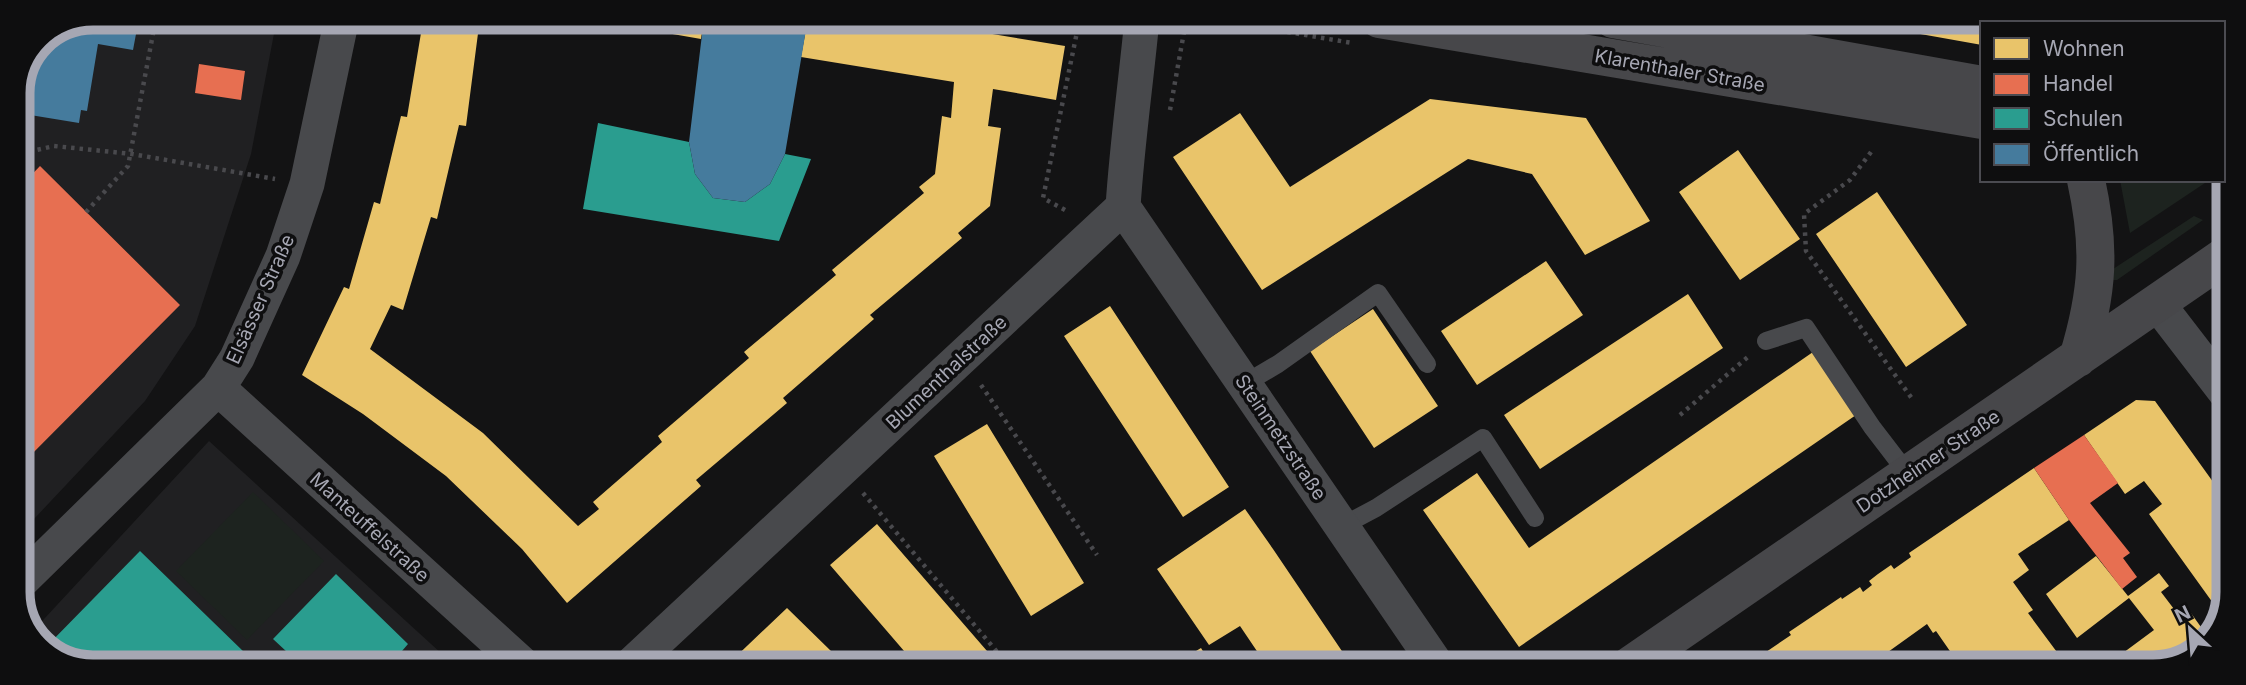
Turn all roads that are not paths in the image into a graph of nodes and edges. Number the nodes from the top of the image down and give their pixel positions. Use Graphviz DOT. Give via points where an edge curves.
graph roads {
  1 [pos="339,30"];
  2 [pos="1141,30"];
  3 [pos="1445,30"];
  4 [pos="1674,30"];
  5 [pos="1980,85"];
  6 [pos="1980,120"];
  7 [pos="2086,182"];
  8 [pos="1123,207"];
  9 [pos="2216,262"];
  10 [pos="2157,303"];
  11 [pos="1766,341"];
  12 [pos="2078,358"];
  13 [pos="1427,364"];
  14 [pos="2216,380"];
  15 [pos="1244,384"];
  16 [pos="218,388"];
  17 [pos="1908,474"];
  18 [pos="1535,518"];
  19 [pos="1342,526"];
  20 [pos="30,572"];
  21 [pos="512,655"];
  22 [pos="642,655"];
  23 [pos="1430,655"];
  24 [pos="1645,655"];
  1 -- 16 [label="street, Elsässer Straße" via="307,184 282,256 237,358"];
  2 -- 8 [label="street"];
  3 -- 6 [label="main road, Klarenthaler Straße"];
  4 -- 5 [label="main road, Klarenthaler Straße"];
  7 -- 12 [label="main road" via="2097,263 2092,306"];
  8 -- 15 [label="street, Steinmetzstraße"];
  8 -- 22 [label="street, Blumenthalstraße"];
  9 -- 10 [label="main road, Dotzheimer Straße"];
  10 -- 12 [label="main road, Dotzheimer Straße"];
  10 -- 14 [label="street"];
  11 -- 17 [label="lane" via="1806,328"];
  12 -- 17 [label="main road, Dotzheimer Straße"];
  13 -- 15 [label="lane" via="1378,293"];
  15 -- 19 [label="street, Steinmetzstraße"];
  16 -- 20 [label="street, Elsässer Straße"];
  16 -- 21 [label="street, Manteuffelstraße"];
  17 -- 24 [label="main road, Dotzheimer Straße"];
  18 -- 19 [label="lane" via="1483,438"];
  19 -- 23 [label="street, Steinmetzstraße"];
}
